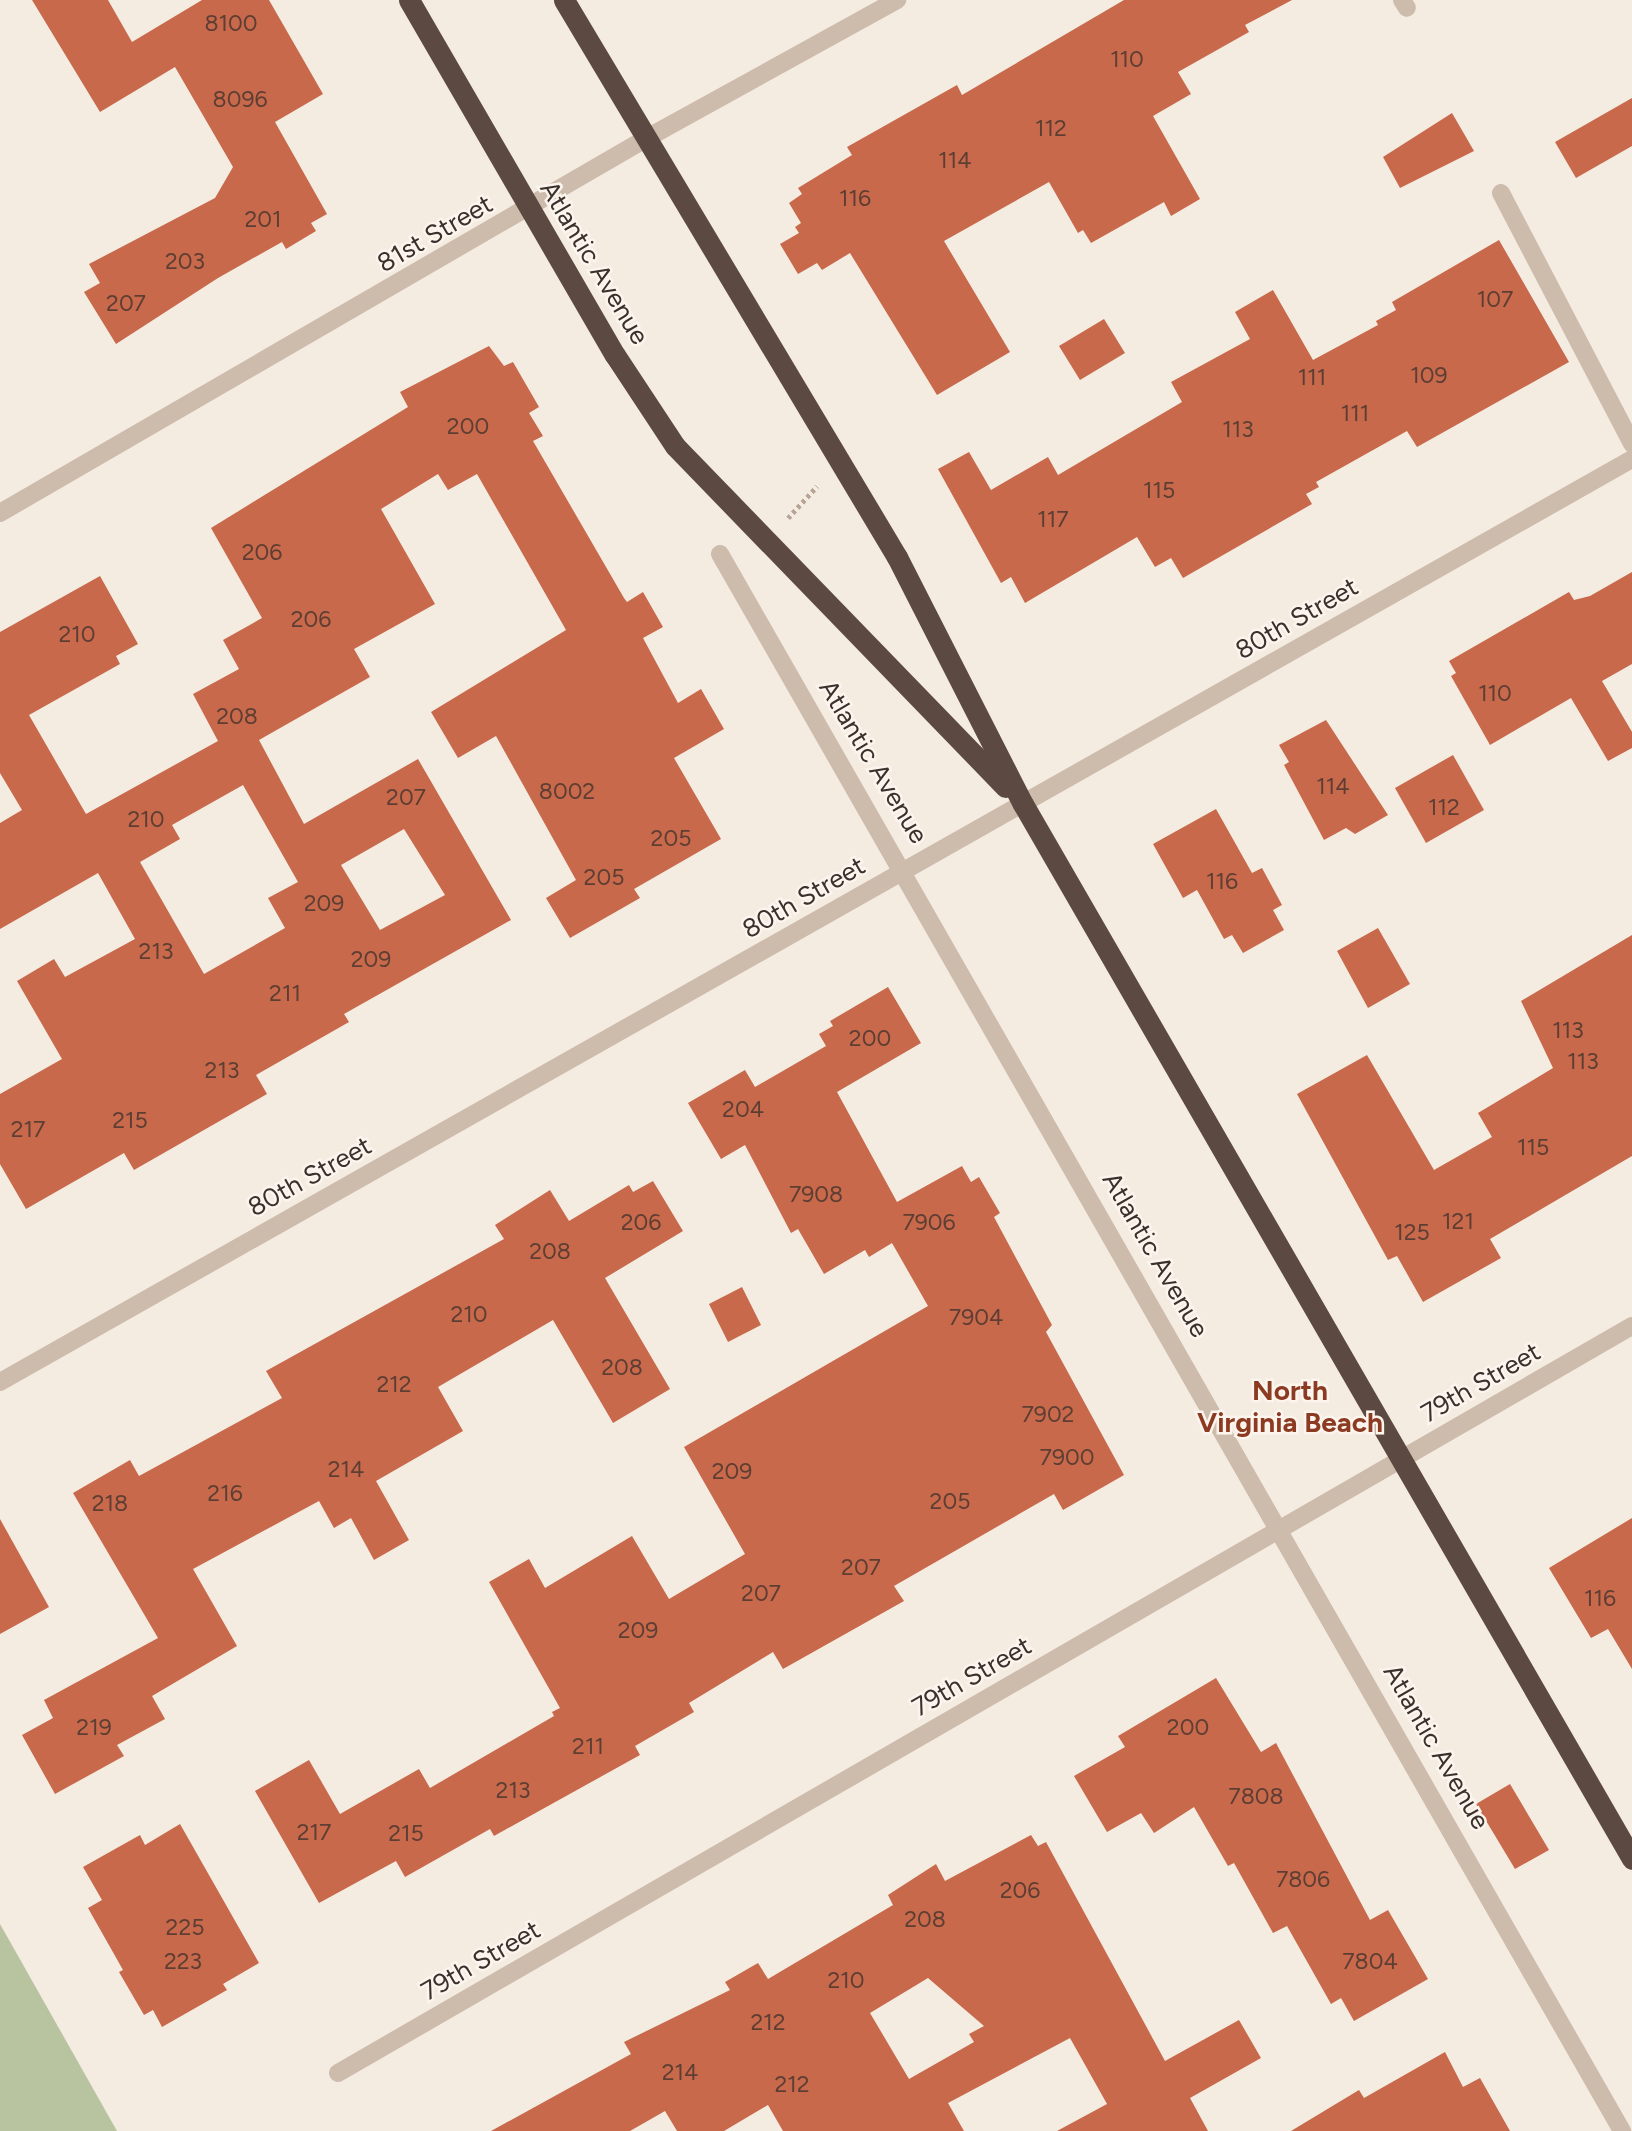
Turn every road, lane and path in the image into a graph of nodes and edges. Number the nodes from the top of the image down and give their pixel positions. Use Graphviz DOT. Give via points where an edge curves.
graph roads {
  1 [pos="409,0"];
  2 [pos="564,0"];
  3 [pos="897,0"];
  4 [pos="647,138"];
  5 [pos="1501,193"];
  6 [pos="530,210"];
  7 [pos="1632,444"];
  8 [pos="1632,459"];
  9 [pos="840,460"];
  10 [pos="0,513"];
  11 [pos="768,541"];
  12 [pos="720,554"];
  13 [pos="1023,804"];
  14 [pos="905,871"];
  15 [pos="1632,1326"];
  16 [pos="0,1382"];
  17 [pos="1401,1459"];
  18 [pos="1280,1530"];
  19 [pos="1632,1859"];
  20 [pos="338,2073"];
  21 [pos="1622,2131"];
  1 -- 6 [label="highway, Atlantic Avenue"];
  2 -- 4 [label="highway, Atlantic Avenue"];
  3 -- 4 [label="street, 81st Street"];
  4 -- 6 [label="street, 81st Street"];
  4 -- 9 [label="highway, Atlantic Avenue"];
  5 -- 7 [label="street"];
  6 -- 10 [label="street, 81st Street"];
  6 -- 11 [label="highway, Atlantic Avenue" via="675,446"];
  8 -- 13 [label="street, 80th Street"];
  9 -- 11 [label="path"];
  9 -- 13 [label="highway, Atlantic Avenue" via="897,557"];
  11 -- 13 [label="highway, Atlantic Avenue"];
  12 -- 14 [label="street, Atlantic Avenue"];
  13 -- 14 [label="street, 80th Street"];
  13 -- 17 [label="highway, Atlantic Avenue"];
  14 -- 16 [label="street, 80th Street"];
  14 -- 18 [label="street, Atlantic Avenue"];
  15 -- 17 [label="street, 79th Street"];
  17 -- 18 [label="street, 79th Street"];
  17 -- 19 [label="highway, Atlantic Avenue"];
  18 -- 20 [label="street, 79th Street"];
  18 -- 21 [label="street, Atlantic Avenue"];
}
